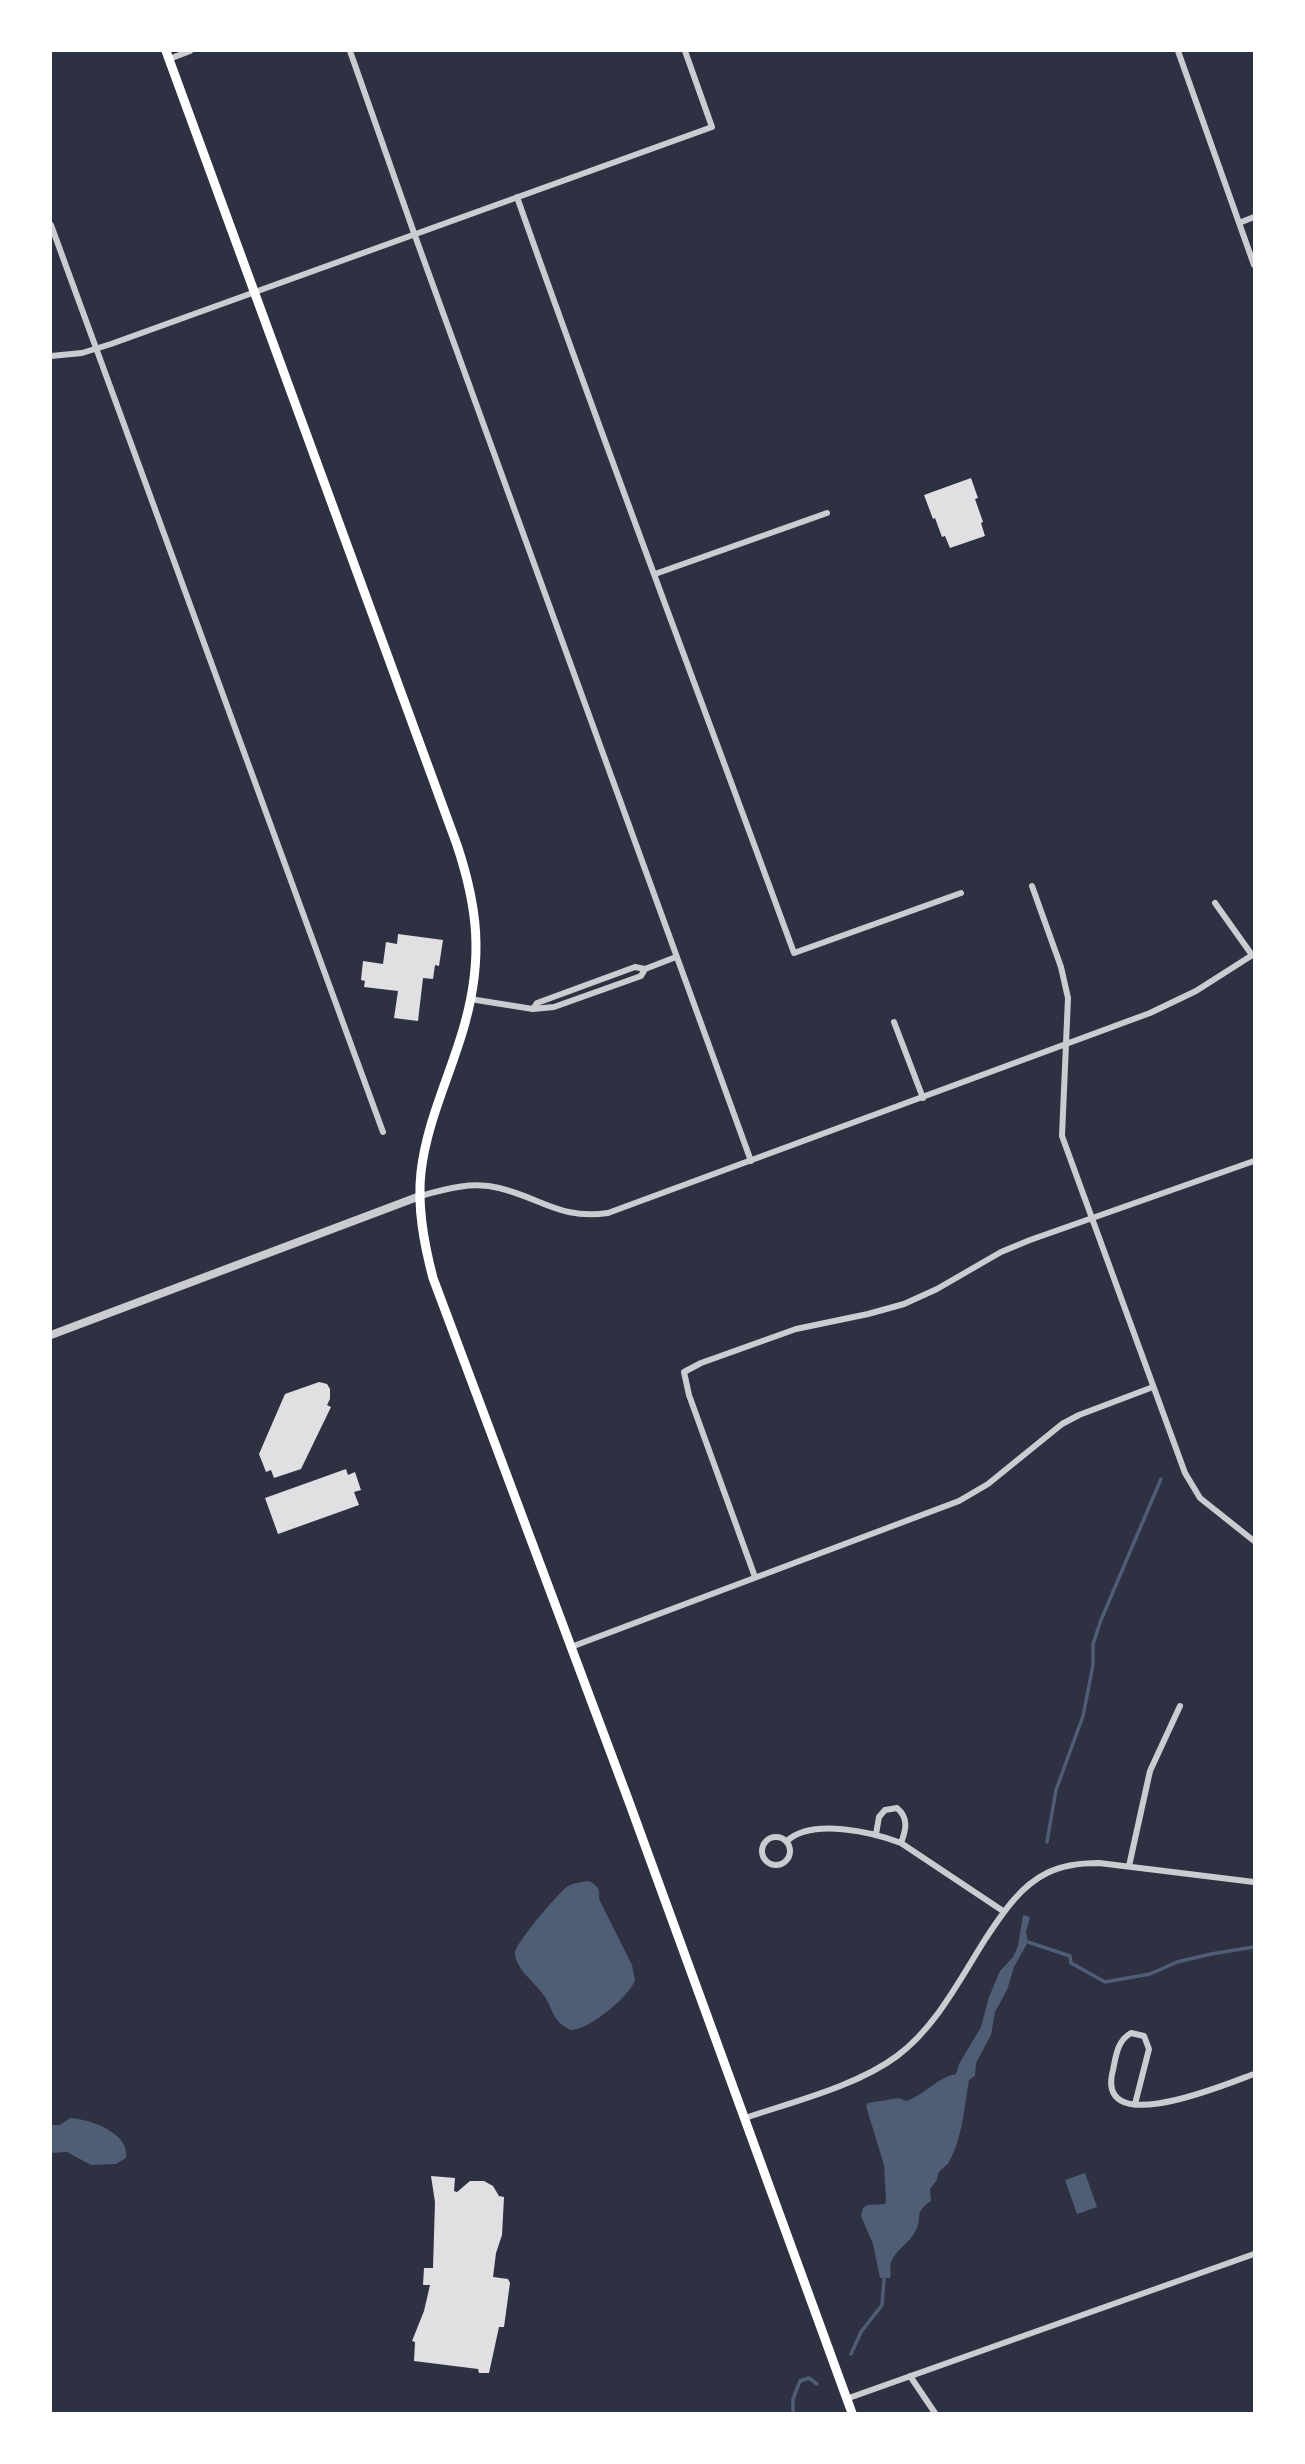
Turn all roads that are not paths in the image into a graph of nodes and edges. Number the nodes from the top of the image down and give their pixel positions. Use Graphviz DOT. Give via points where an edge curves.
graph roads {
  1 [pos="190,51"];
  2 [pos="350,51"];
  3 [pos="685,51"];
  4 [pos="1178,51"];
  5 [pos="168,55"];
  6 [pos="517,197"];
  7 [pos="1254,217"];
  8 [pos="1239,223"];
  9 [pos="51,225"];
  10 [pos="414,233"];
  11 [pos="1254,265"];
  12 [pos="256,291"];
  13 [pos="95,349"];
  14 [pos="51,356"];
  15 [pos="827,513"];
  16 [pos="655,574"];
  17 [pos="1032,886"];
  18 [pos="961,893"];
  19 [pos="1215,903"];
  20 [pos="1253,955"];
  21 [pos="676,957"];
  22 [pos="470,999"];
  23 [pos="894,1022"];
  24 [pos="1066,1044"];
  25 [pos="923,1098"];
  26 [pos="383,1132"];
  27 [pos="751,1161"];
  28 [pos="1254,1161"];
  29 [pos="420,1196"];
  30 [pos="1091,1218"];
  31 [pos="51,1335"];
  32 [pos="1153,1387"];
  33 [pos="1254,1541"];
  34 [pos="755,1577"];
  35 [pos="571,1647"];
  36 [pos="1180,1706"];
  37 [pos="876,1834"];
  38 [pos="787,1841"];
  39 [pos="901,1843"];
  40 [pos="1129,1866"];
  41 [pos="1254,1882"];
  42 [pos="1003,1912"];
  43 [pos="1254,2074"];
  44 [pos="1135,2104"];
  45 [pos="745,2118"];
  46 [pos="1254,2254"];
  47 [pos="910,2376"];
  48 [pos="846,2399"];
  49 [pos="852,2413"];
  50 [pos="935,2413"];
  1 -- 5 [label="street"];
  2 -- 10 [label="street"];
  3 -- 6 [label="street" via="712,127"];
  4 -- 8 [label="street"];
  5 -- 12 [label="main road"];
  6 -- 10 [label="street"];
  6 -- 16 [label="street"];
  7 -- 8 [label="street"];
  8 -- 11 [label="street"];
  9 -- 13 [label="street"];
  10 -- 12 [label="street"];
  10 -- 21 [label="street"];
  12 -- 13 [label="street"];
  12 -- 22 [label="main road" via="467,874 477,932"];
  13 -- 14 [label="street"];
  13 -- 26 [label="street"];
  15 -- 16 [label="street"];
  16 -- 18 [label="street" via="794,953"];
  17 -- 24 [label="street" via="1066,985"];
  19 -- 20 [label="street"];
  20 -- 24 [label="street" via="1182,999"];
  21 -- 22 [label="street" via="645,969 641,976 554,1007 533,1009"];
  21 -- 27 [label="street"];
  22 -- 29 [label="main road" via="427,1139"];
  23 -- 25 [label="street"];
  24 -- 25 [label="street"];
  24 -- 30 [label="street" via="1062,1136"];
  25 -- 27 [label="street"];
  27 -- 29 [label="street" via="591,1216 558,1210 496,1187 449,1188"];
  28 -- 30 [label="street"];
  29 -- 31 [label="street"];
  29 -- 35 [label="main road" via="433,1278"];
  30 -- 32 [label="street"];
  30 -- 34 [label="street" via="1001,1252 904,1304 796,1329 684,1372"];
  32 -- 33 [label="street" via="1194,1489"];
  32 -- 34 [label="street" via="1062,1424 988,1484 959,1500"];
  34 -- 35 [label="street"];
  35 -- 45 [label="main road"];
  36 -- 40 [label="street" via="1150,1771"];
  37 -- 38 [label="street" via="828,1829"];
  37 -- 39 [label="street"];
  37 -- 39 [label="street" via="879,1817 885,1810 897,1808 906,1825"];
  38 -- 38 [label="street" via="774,1836 766,1840 761,1853 765,1861 774,1865 787,1860"];
  39 -- 42 [label="street"];
  40 -- 41 [label="street"];
  40 -- 42 [label="street" via="1081,1863 1050,1871"];
  42 -- 45 [label="street" via="932,2021 898,2056 868,2074"];
  43 -- 44 [label="street" via="1171,2103"];
  44 -- 44 [label="street" via="1149,2049 1144,2036 1131,2033 1120,2043 1110,2079 1115,2095"];
  45 -- 48 [label="main road"];
  46 -- 47 [label="street"];
  47 -- 48 [label="street"];
  47 -- 50 [label="street"];
  48 -- 49 [label="main road"];
}
